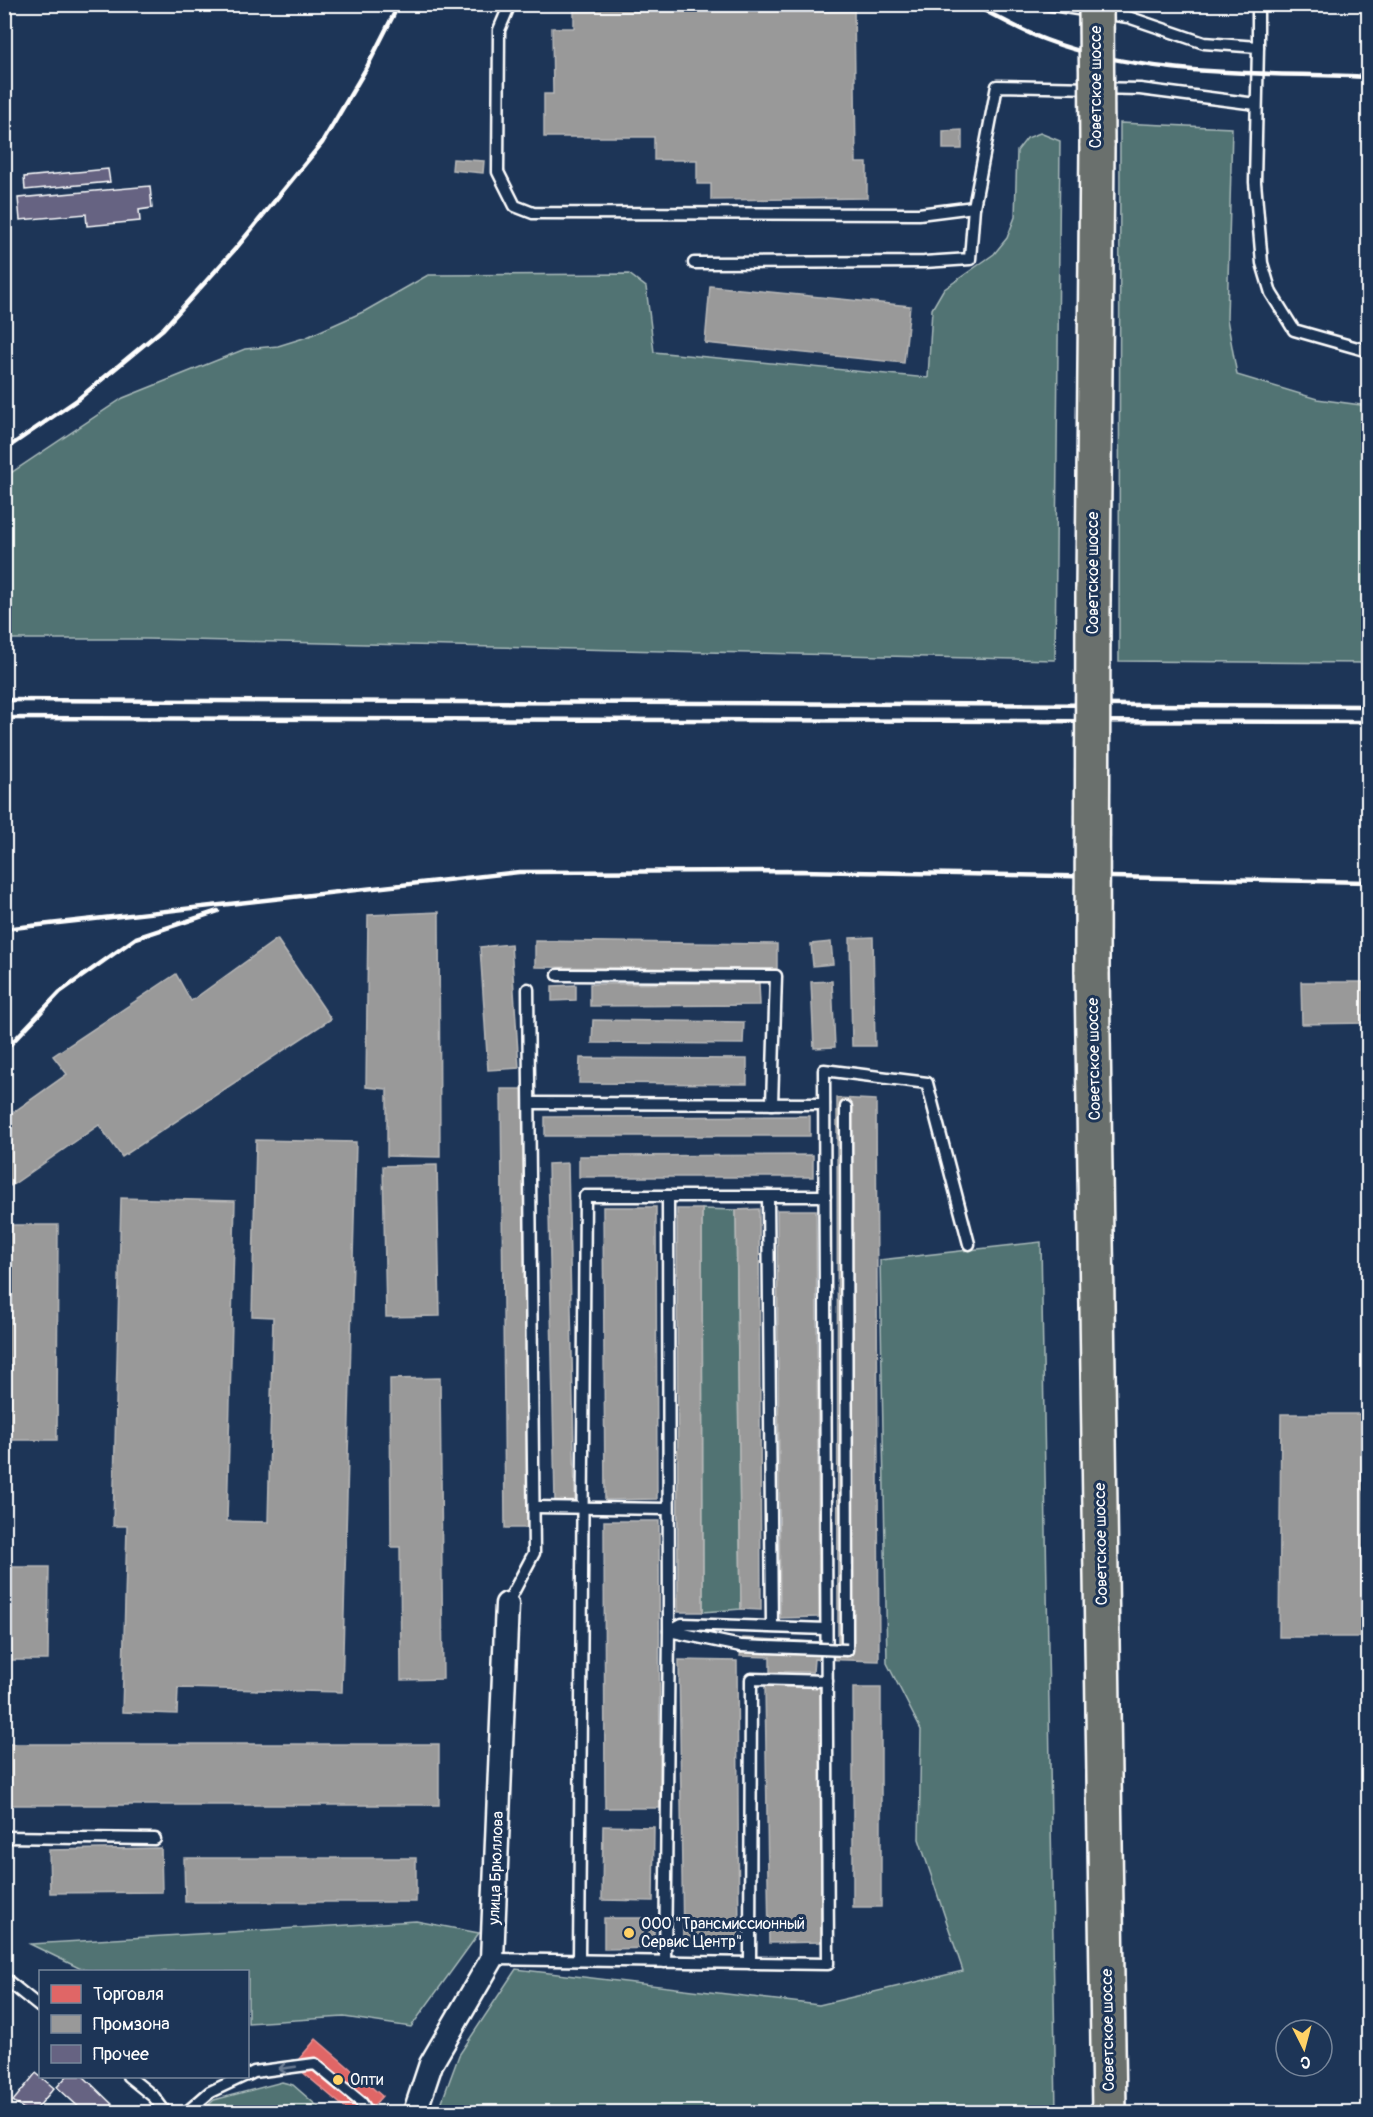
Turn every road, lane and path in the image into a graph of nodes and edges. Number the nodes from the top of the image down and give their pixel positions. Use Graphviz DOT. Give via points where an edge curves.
graph roads {
  1 [pos="510,4"];
  2 [pos="1046,4"];
  3 [pos="1096,4"];
  4 [pos="1258,4"];
  5 [pos="1258,47"];
  6 [pos="1256,104"];
  7 [pos="974,207"];
  8 [pos="694,263"];
  9 [pos="1368,351"];
  10 [pos="558,975"];
  11 [pos="528,988"];
  12 [pos="530,1103"];
  13 [pos="772,1104"];
  14 [pos="824,1104"];
  15 [pos="846,1107"];
  16 [pos="668,1196"];
  17 [pos="768,1196"];
  18 [pos="825,1196"];
  19 [pos="969,1244"];
  20 [pos="535,1507"];
  21 [pos="582,1509"];
  22 [pos="667,1509"];
  23 [pos="507,1604"];
  24 [pos="772,1626"];
  25 [pos="826,1629"];
  26 [pos="669,1631"];
  27 [pos="827,1681"];
  28 [pos="4,1837"];
  29 [pos="155,1839"];
  30 [pos="492,1959"];
  31 [pos="579,1960"];
  32 [pos="665,1962"];
  33 [pos="750,1963"];
  34 [pos="4,1978"];
  35 [pos="39,2006"];
  36 [pos="249,2074"];
  37 [pos="130,2078"];
  38 [pos="242,2078"];
  39 [pos="165,2112"];
  40 [pos="186,2112"];
  41 [pos="368,2112"];
  42 [pos="415,2112"];
  43 [pos="1109,2112"];
  1 -- 7 [label="lane" via="499,30 498,172 515,206 533,213 663,215 919,214"];
  2 -- 5 [label="lane" via="1128,17 1204,43"];
  3 -- 43 [label="main road, Советское шоссе, bridge" via="1092,970"];
  4 -- 5 [label="lane"];
  5 -- 6 [label="lane"];
  6 -- 7 [label="lane" via="1140,89 997,86"];
  6 -- 9 [label="lane" via="1255,182 1262,262 1271,293 1294,330"];
  7 -- 8 [label="lane" via="970,258 924,262"];
  10 -- 13 [label="lane" via="776,976"];
  11 -- 12 [label="lane"];
  12 -- 13 [label="lane"];
  12 -- 20 [label="lane"];
  13 -- 14 [label="lane"];
  14 -- 18 [label="lane"];
  14 -- 19 [label="lane" via="824,1070 927,1083"];
  15 -- 26 [label="lane, bridge" via="847,1650 741,1646"];
  16 -- 17 [label="lane"];
  16 -- 21 [label="lane" via="585,1196"];
  16 -- 22 [label="lane"];
  17 -- 18 [label="lane"];
  17 -- 24 [label="lane"];
  18 -- 25 [label="lane"];
  20 -- 21 [label="lane"];
  20 -- 23 [label="lane" via="534,1553"];
  21 -- 22 [label="lane"];
  21 -- 31 [label="lane"];
  22 -- 26 [label="lane"];
  23 -- 30 [label="street, улица Брюллова"];
  24 -- 25 [label="lane"];
  24 -- 26 [label="lane" via="682,1624"];
  25 -- 27 [label="lane"];
  26 -- 32 [label="lane"];
  27 -- 33 [label="lane" via="751,1679"];
  27 -- 33 [label="lane" via="828,1964"];
  28 -- 29 [label="lane"];
  30 -- 31 [label="lane"];
  30 -- 42 [label="street, улица Брюллова" via="431,2064"];
  31 -- 32 [label="lane"];
  32 -- 33 [label="lane"];
  34 -- 35 [label="lane"];
  41 -- 36 [label="lane, one-way" via="315,2064"];
  37 -- 39 [label="lane"];
  38 -- 40 [label="lane" via="210,2092"];
}
